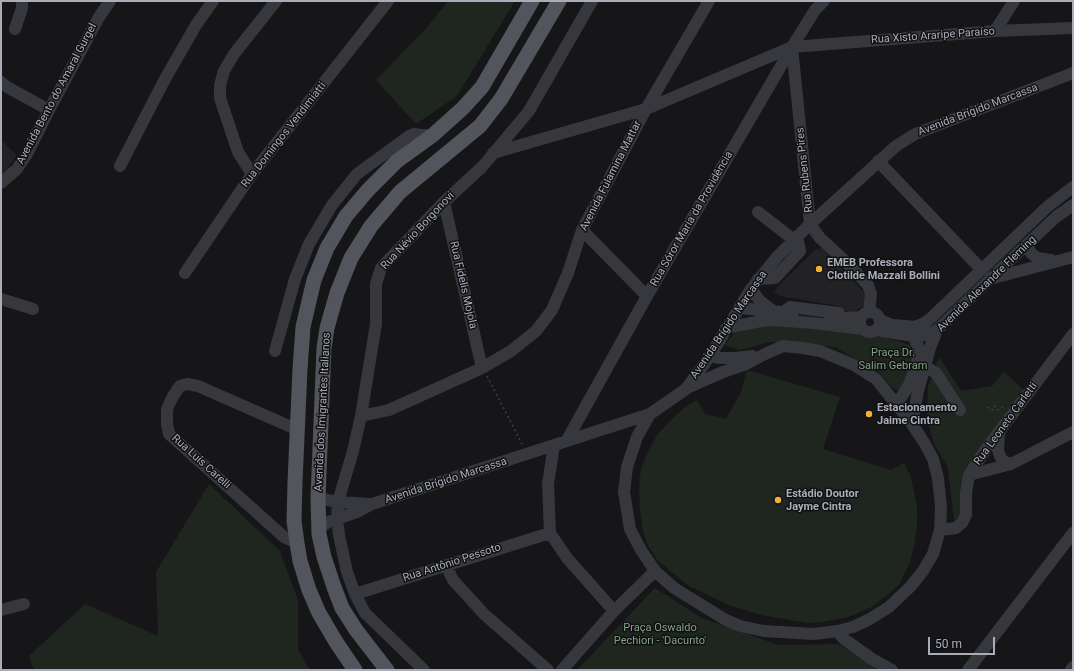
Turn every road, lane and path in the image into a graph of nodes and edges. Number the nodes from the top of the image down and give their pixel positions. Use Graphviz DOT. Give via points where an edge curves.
graph roads {
  1 [pos="22,1"];
  2 [pos="98,1"];
  3 [pos="110,1"];
  4 [pos="213,1"];
  5 [pos="276,1"];
  6 [pos="388,1"];
  7 [pos="532,1"];
  8 [pos="559,1"];
  9 [pos="592,1"];
  10 [pos="709,1"];
  11 [pos="824,1"];
  12 [pos="1014,1"];
  13 [pos="99,17"];
  14 [pos="1073,28"];
  15 [pos="15,30"];
  16 [pos="995,31"];
  17 [pos="792,47"];
  18 [pos="1073,73"];
  19 [pos="1,82"];
  20 [pos="646,109"];
  21 [pos="49,110"];
  22 [pos="433,135"];
  23 [pos="493,154"];
  24 [pos="878,161"];
  25 [pos="120,166"];
  26 [pos="252,174"];
  27 [pos="1,183"];
  28 [pos="1073,187"];
  29 [pos="444,202"];
  30 [pos="1073,205"];
  31 [pos="1047,207"];
  32 [pos="758,212"];
  33 [pos="1056,218"];
  34 [pos="810,224"];
  35 [pos="582,230"];
  36 [pos="796,238"];
  37 [pos="1027,245"];
  38 [pos="1073,257"];
  39 [pos="1058,260"];
  40 [pos="185,273"];
  41 [pos="986,274"];
  42 [pos="751,289"];
  43 [pos="647,296"];
  44 [pos="1,299"];
  45 [pos="739,308"];
  46 [pos="33,309"];
  47 [pos="778,312"];
  48 [pos="865,319"];
  49 [pos="879,324"];
  50 [pos="303,327"];
  51 [pos="726,328"];
  52 [pos="937,330"];
  53 [pos="1073,334"];
  54 [pos="913,336"];
  55 [pos="324,348"];
  56 [pos="275,351"];
  57 [pos="765,354"];
  58 [pos="710,356"];
  59 [pos="925,366"];
  60 [pos="482,368"];
  61 [pos="686,389"];
  62 [pos="897,404"];
  63 [pos="1019,406"];
  64 [pos="987,407"];
  65 [pos="960,410"];
  66 [pos="650,414"];
  67 [pos="361,416"];
  68 [pos="912,424"];
  69 [pos="298,430"];
  70 [pos="1073,432"];
  71 [pos="999,433"];
  72 [pos="567,440"];
  73 [pos="554,445"];
  74 [pos="527,455"];
  75 [pos="1011,464"];
  76 [pos="970,475"];
  77 [pos="318,498"];
  78 [pos="338,502"];
  79 [pos="372,504"];
  80 [pos="337,519"];
  81 [pos="319,528"];
  82 [pos="940,530"];
  83 [pos="550,533"];
  84 [pos="1073,533"];
  85 [pos="296,543"];
  86 [pos="446,565"];
  87 [pos="655,571"];
  88 [pos="355,594"];
  89 [pos="24,604"];
  90 [pos="1,610"];
  91 [pos="614,611"];
  92 [pos="352,625"];
  93 [pos="837,631"];
  94 [pos="332,637"];
  95 [pos="1073,667"];
  96 [pos="355,670"];
  97 [pos="387,670"];
  98 [pos="424,670"];
  99 [pos="548,670"];
  100 [pos="562,670"];
  101 [pos="892,670"];
  102 [pos="968,670"];
  103 [pos="1071,670"];
  1 -- 15 [label="street"];
  2 -- 13 [label="street"];
  3 -- 13 [label="street, Avenida Bento do Amaral Gurgel"];
  4 -- 25 [label="street" via="165,79"];
  5 -- 26 [label="street" via="234,54 220,85 220,98 238,152"];
  6 -- 26 [label="street, Rua Domingos Vendimiatti"];
  7 -- 22 [label="main road" via="482,87 464,108"];
  8 -- 55 [label="main road, Avenida dos Imigrantes Italianos" via="505,93 480,126 400,192 371,226 350,258 337,293"];
  9 -- 23 [label="street, Rua Névio Borgonovi" via="529,111"];
  10 -- 20 [label="street, Avenida Fulamina Mattar"];
  11 -- 17 [label="street, Rua Sóror Maria da Providência" via="815,10"];
  12 -- 16 [label="street"];
  13 -- 21 [label="street, Avenida Bento do Amaral Gurgel"];
  14 -- 16 [label="street, Rua Xisto Araripe Paraíso"];
  16 -- 17 [label="street, Rua Xisto Araripe Paraíso"];
  17 -- 20 [label="street, Rua Xisto Araripe Paraíso"];
  17 -- 34 [label="street, Rua Rubens Pires"];
  17 -- 43 [label="street, Rua Sóror Maria da Providência"];
  18 -- 24 [label="street, Avenida Brígido Marcassa" via="916,134"];
  19 -- 21 [label="street"];
  20 -- 23 [label="street, Rua Xisto Araripe Paraíso"];
  20 -- 35 [label="street, Avenida Fulamina Mattar"];
  21 -- 27 [label="street, Avenida Bento do Amaral Gurgel" via="17,169"];
  22 -- 50 [label="main road" via="397,161 346,216 327,248 314,280"];
  22 -- 56 [label="street" via="409,136 357,174 332,205 309,244 295,279"];
  23 -- 29 [label="street, Rua Névio Borgonovi"];
  24 -- 34 [label="street, Avenida Brígido Marcassa"];
  24 -- 41 [label="street"];
  26 -- 40 [label="street, Rua Domingos Vendimiatti"];
  28 -- 31 [label="street, Avenida Alexandre Fleming"];
  29 -- 60 [label="street, Rua Fidelis Mojola"];
  29 -- 67 [label="street, Rua Névio Borgonovi" via="381,268 376,284 376,324"];
  30 -- 33 [label="street, Avenida Alexandre Fleming"];
  31 -- 33 [label="street"];
  31 -- 41 [label="street, Avenida Alexandre Fleming"];
  32 -- 36 [label="street"];
  33 -- 37 [label="street, Avenida Alexandre Fleming"];
  34 -- 36 [label="street, Avenida Brígido Marcassa"];
  34 -- 48 [label="street, Rua Rubens Pires" via="820,238 868,285 871,294"];
  35 -- 43 [label="street"];
  35 -- 60 [label="street, Avenida Fulamina Mattar" via="552,310 536,331 511,351"];
  36 -- 42 [label="street, Avenida Brígido Marcassa" via="800,251 775,278 758,279"];
  37 -- 39 [label="street" via="1031,254 1037,258"];
  37 -- 41 [label="street, Avenida Alexandre Fleming"];
  38 -- 39 [label="street"];
  39 -- 41 [label="street"];
  41 -- 49 [label="street, Avenida Alexandre Fleming" via="923,324 914,327"];
  41 -- 52 [label="street, Avenida Alexandre Fleming"];
  42 -- 45 [label="street, Avenida Brígido Marcassa"];
  42 -- 47 [label="street" via="760,301"];
  43 -- 72 [label="street, Rua Sóror Maria da Providência"];
  44 -- 46 [label="street"];
  45 -- 47 [label="street"];
  45 -- 51 [label="street, Avenida Brígido Marcassa"];
  47 -- 48 [label="street"];
  48 -- 49 [label="street" via="878,315"];
  48 -- 49 [label="street" via="869,332"];
  48 -- 51 [label="street" via="813,323 772,320"];
  49 -- 54 [label="street" via="882,331"];
  50 -- 55 [label="main road" via="315,326 320,329"];
  50 -- 69 [label="main road"];
  51 -- 58 [label="street, Avenida Brígido Marcassa"];
  52 -- 54 [label="street" via="926,335"];
  52 -- 59 [label="street, Avenida Alexandre Fleming"];
  53 -- 63 [label="street, Rua Leoneto Carletti"];
  54 -- 62 [label="street" via="919,354 909,385"];
  55 -- 77 [label="main road, Avenida dos Imigrantes Italianos"];
  57 -- 58 [label="street" via="736,358"];
  57 -- 61 [label="street"];
  57 -- 62 [label="street" via="783,346 820,351 854,365 876,379"];
  58 -- 61 [label="street, Avenida Brígido Marcassa"];
  59 -- 65 [label="street" via="936,373"];
  59 -- 68 [label="street, Avenida Alexandre Fleming"];
  60 -- 67 [label="street, Avenida Fulamina Mattar" via="389,410"];
  60 -- 74 [label="path"];
  61 -- 66 [label="street, Avenida Brígido Marcassa"];
  62 -- 68 [label="street"];
  63 -- 64 [label="path" via="1013,402 1008,409 1003,406 999,410 994,406 992,410"];
  63 -- 71 [label="street, Rua Leoneto Carletti"];
  66 -- 72 [label="street, Avenida Brígido Marcassa"];
  66 -- 87 [label="street" via="637,436 627,467 624,492 630,529"];
  67 -- 78 [label="street, Rua Névio Borgonovi"];
  68 -- 82 [label="street" via="936,468 942,507"];
  69 -- 85 [label="main road"];
  69 -- 85 [label="street, Rua Luís Carelli" via="198,386 187,384 180,386 167,408 170,434 284,537"];
  70 -- 75 [label="street"];
  71 -- 75 [label="street" via="1000,456 1003,461"];
  71 -- 76 [label="street, Rua Leoneto Carletti"];
  72 -- 73 [label="street, Avenida Brígido Marcassa"];
  73 -- 74 [label="street, Avenida Brígido Marcassa"];
  73 -- 83 [label="street" via="548,484"];
  74 -- 79 [label="street, Avenida Brígido Marcassa"];
  75 -- 76 [label="street"];
  76 -- 82 [label="street, Rua Leoneto Carletti" via="966,493 966,515 962,523 956,528"];
  77 -- 78 [label="street, Avenida Brígido Marcassa"];
  77 -- 81 [label="main road, Avenida dos Imigrantes Italianos"];
  78 -- 79 [label="street, Avenida Brígido Marcassa"];
  78 -- 80 [label="street, Rua Névio Borgonovi"];
  79 -- 80 [label="street, Avenida Brígido Marcassa"];
  80 -- 81 [label="street, Avenida Brígido Marcassa"];
  80 -- 88 [label="street, Rua Névio Borgonovi" via="347,572"];
  81 -- 92 [label="main road, Avenida dos Imigrantes Italianos" via="331,580"];
  82 -- 93 [label="street" via="933,554 911,586 870,619"];
  83 -- 86 [label="street, Rua Antônio Pessoto"];
  83 -- 91 [label="street" via="567,558"];
  84 -- 102 [label="street"];
  85 -- 94 [label="main road" via="309,590"];
  86 -- 88 [label="street, Rua Antônio Pessoto"];
  86 -- 99 [label="street" via="453,580 484,614"];
  87 -- 91 [label="street"];
  87 -- 93 [label="street" via="674,588 700,605 740,626 764,631 814,634"];
  88 -- 98 [label="street, Rua Névio Borgonovi" via="366,613"];
  89 -- 90 [label="street"];
  91 -- 100 [label="street"];
  92 -- 94 [label="main road"];
  92 -- 97 [label="main road, Avenida dos Imigrantes Italianos"];
  93 -- 101 [label="street" via="844,640"];
  94 -- 96 [label="main road"];
  95 -- 103 [label="street"];
}
